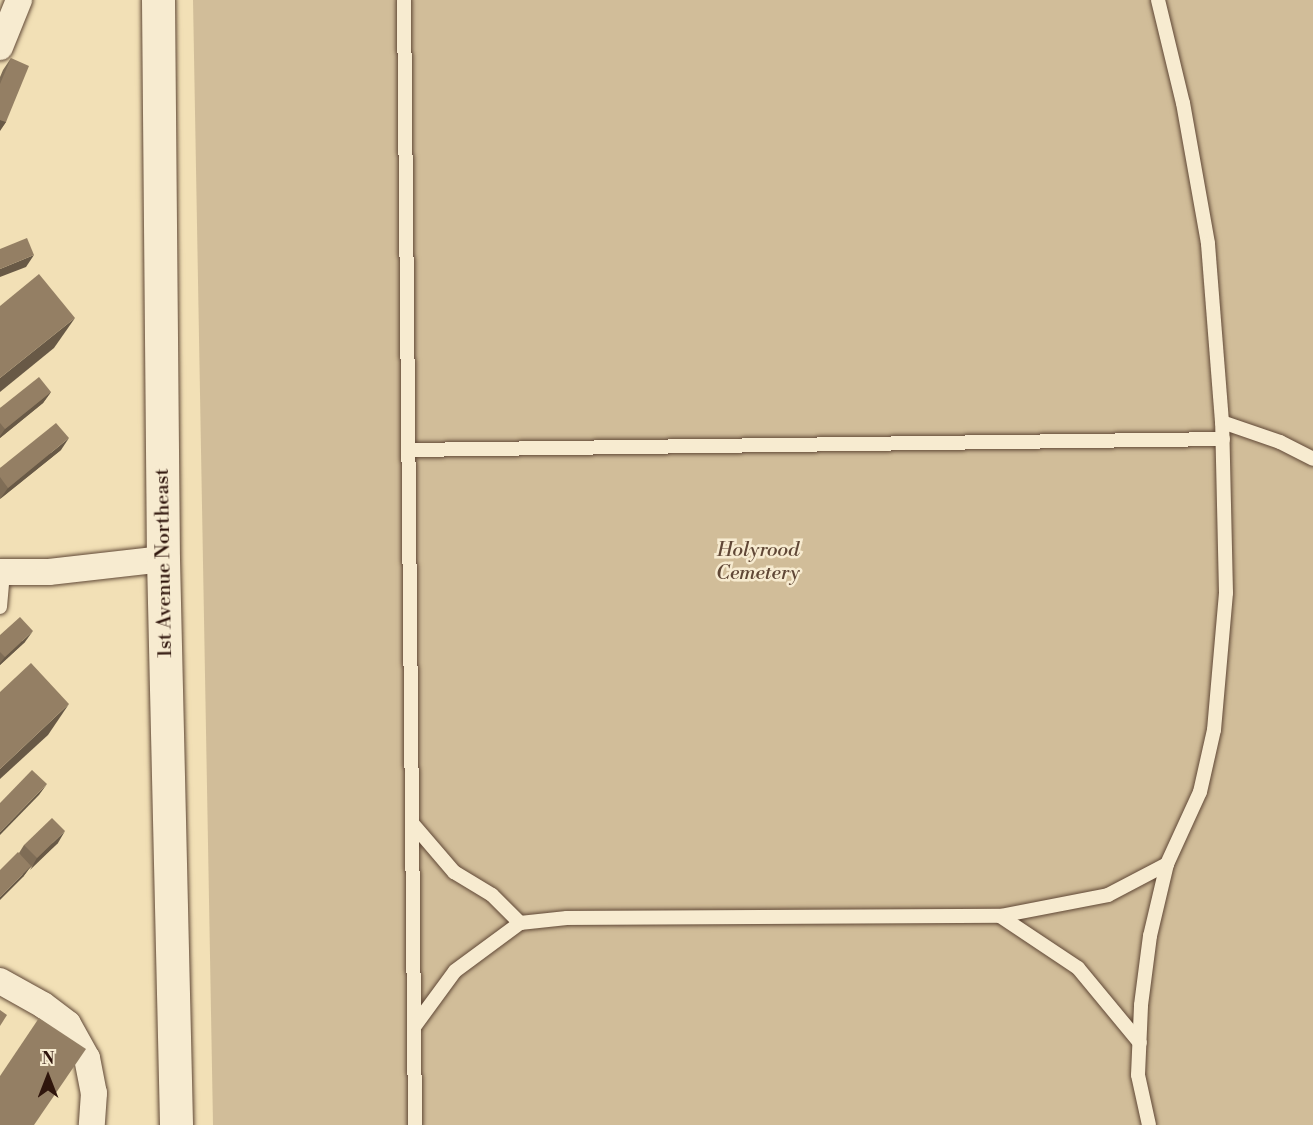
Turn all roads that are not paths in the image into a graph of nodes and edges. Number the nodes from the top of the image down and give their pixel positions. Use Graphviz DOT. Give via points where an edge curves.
graph roads {
  1 [pos="19,0"];
  2 [pos="158,0"];
  3 [pos="404,0"];
  4 [pos="1158,0"];
  5 [pos="0,47"];
  6 [pos="1222,422"];
  7 [pos="1222,439"];
  8 [pos="408,450"];
  9 [pos="1313,459"];
  10 [pos="163,559"];
  11 [pos="2,572"];
  12 [pos="0,607"];
  13 [pos="412,824"];
  14 [pos="1167,864"];
  15 [pos="1000,916"];
  16 [pos="520,924"];
  17 [pos="0,981"];
  18 [pos="414,1027"];
  19 [pos="1140,1043"];
  20 [pos="92,1125"];
  21 [pos="176,1125"];
  22 [pos="415,1125"];
  23 [pos="1149,1125"];
  1 -- 5 [label="street"];
  2 -- 10 [label="street, 1st Avenue Northeast"];
  3 -- 8 [label="lane"];
  4 -- 6 [label="lane" via="1184,103 1208,244"];
  6 -- 7 [label="lane"];
  6 -- 9 [label="lane" via="1281,442"];
  7 -- 8 [label="lane"];
  7 -- 14 [label="lane" via="1226,593 1214,730 1200,792"];
  8 -- 13 [label="lane"];
  10 -- 11 [label="street" via="49,572"];
  10 -- 21 [label="street, 1st Avenue Northeast"];
  11 -- 12 [label="lane"];
  13 -- 16 [label="lane" via="454,872 492,895"];
  13 -- 18 [label="lane"];
  14 -- 15 [label="lane" via="1107,895"];
  14 -- 19 [label="lane" via="1150,936"];
  15 -- 16 [label="lane" via="567,918"];
  15 -- 19 [label="lane" via="1078,968"];
  16 -- 18 [label="lane" via="455,971"];
  17 -- 20 [label="street" via="68,1023 87,1058 94,1093"];
  18 -- 22 [label="lane"];
  19 -- 23 [label="lane" via="1138,1075"];
}
